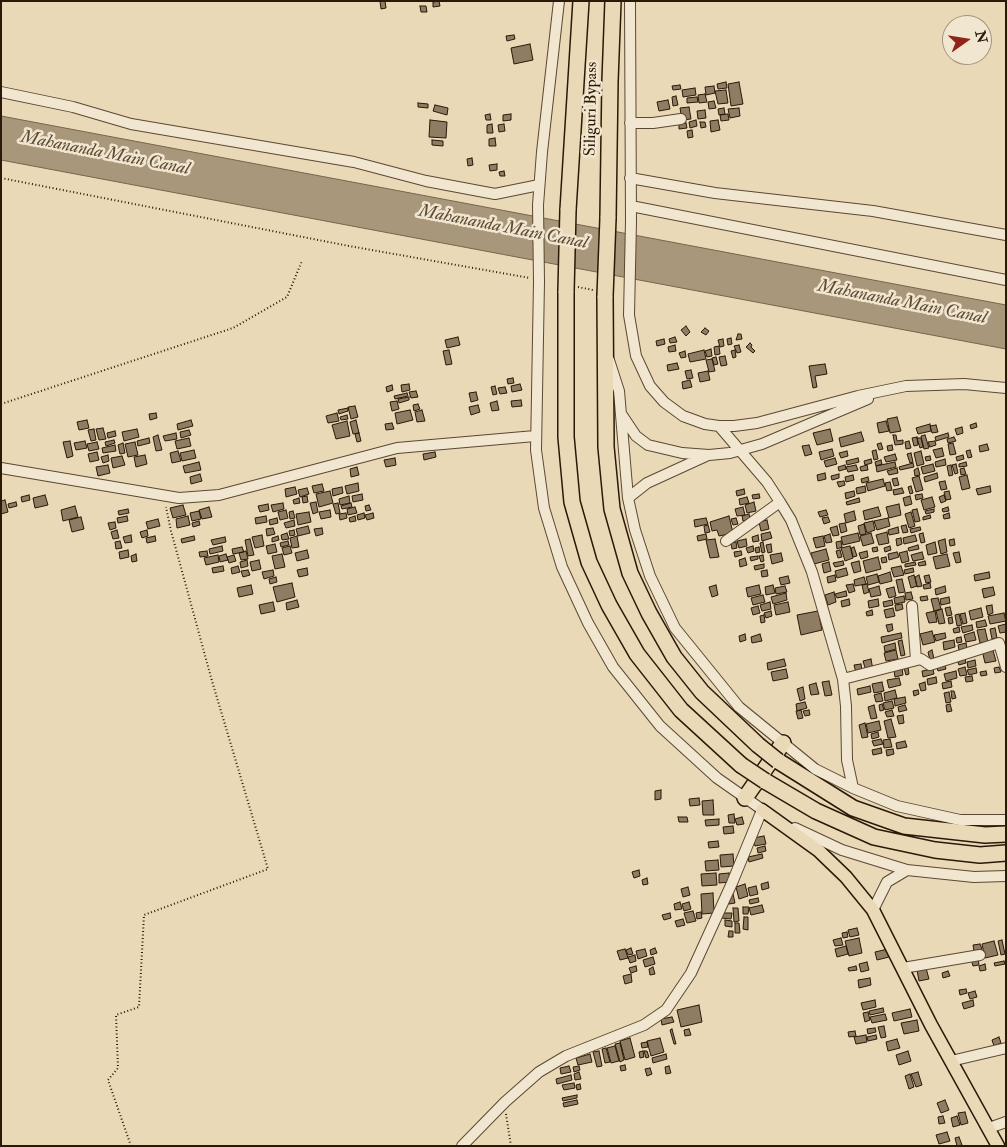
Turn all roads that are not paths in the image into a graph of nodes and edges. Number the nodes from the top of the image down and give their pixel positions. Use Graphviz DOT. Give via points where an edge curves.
graph roads {
  1 [pos="559,1"];
  2 [pos="581,1"];
  3 [pos="613,1"];
  4 [pos="630,1"];
  5 [pos="1,92"];
  6 [pos="681,119"];
  7 [pos="630,124"];
  8 [pos="630,178"];
  9 [pos="539,185"];
  10 [pos="631,206"];
  11 [pos="1006,235"];
  12 [pos="1006,280"];
  13 [pos="605,345"];
  14 [pos="906,386"];
  15 [pos="1006,388"];
  16 [pos="622,415"];
  17 [pos="719,426"];
  18 [pos="535,436"];
  19 [pos="740,451"];
  20 [pos="709,455"];
  21 [pos="1,468"];
  22 [pos="628,498"];
  23 [pos="780,502"];
  24 [pos="726,541"];
  25 [pos="912,606"];
  26 [pos="1002,643"];
  27 [pos="916,660"];
  28 [pos="1006,667"];
  29 [pos="843,679"];
  30 [pos="783,743"];
  31 [pos="853,788"];
  32 [pos="745,798"];
  33 [pos="762,810"];
  34 [pos="1006,820"];
  35 [pos="1006,834"];
  36 [pos="1006,853"];
  37 [pos="907,870"];
  38 [pos="1006,876"];
  39 [pos="873,910"];
  40 [pos="980,955"];
  41 [pos="903,968"];
  42 [pos="1006,1048"];
  43 [pos="952,1061"];
  44 [pos="1006,1122"];
  45 [pos="989,1128"];
  46 [pos="462,1146"];
  47 [pos="998,1146"];
  1 -- 9 [label="street"];
  2 -- 36 [label="highway, bridge" via="568,210 570,289 566,437 572,502 589,562 609,606 637,654 681,710 741,765 765,781 816,811 874,837 935,850 980,855"];
  3 -- 13 [label="highway, Siliguri Bypass, bridge" via="608,218 599,293"];
  4 -- 7 [label="street"];
  5 -- 9 [label="street" via="73,107 131,124 354,162 426,182 495,194"];
  6 -- 7 [label="street"];
  7 -- 8 [label="street"];
  8 -- 10 [label="street"];
  8 -- 11 [label="street" via="716,193 873,211"];
  9 -- 18 [label="street, bridge"];
  10 -- 12 [label="street"];
  10 -- 17 [label="street" via="630,316 636,356 650,386 664,402 683,416"];
  13 -- 16 [label="street" via="619,391"];
  13 -- 35 [label="highway, Siliguri Bypass, bridge" via="606,447 612,509 630,573 649,613 674,657 702,692 778,761 853,808 904,826 985,835"];
  14 -- 15 [label="street" via="964,384"];
  14 -- 17 [label="street" via="757,423"];
  14 -- 19 [label="street"];
  16 -- 20 [label="street" via="636,436 648,446"];
  16 -- 22 [label="street"];
  17 -- 19 [label="street"];
  18 -- 21 [label="street" via="397,448 219,495 179,498"];
  18 -- 32 [label="street" via="544,508 562,567 613,667 660,726 717,778"];
  19 -- 20 [label="street"];
  19 -- 23 [label="street"];
  20 -- 22 [label="street" via="647,483"];
  22 -- 30 [label="street" via="650,576 675,628 739,707"];
  23 -- 24 [label="street"];
  23 -- 29 [label="street" via="791,520 812,572"];
  25 -- 27 [label="street"];
  26 -- 27 [label="street" via="930,665"];
  26 -- 28 [label="street"];
  27 -- 29 [label="street"];
  29 -- 31 [label="street" via="847,760"];
  30 -- 31 [label="street" via="815,769"];
  30 -- 32 [label="highway"];
  31 -- 34 [label="street" via="898,806 960,820"];
  32 -- 33 [label="street"];
  33 -- 37 [label="street" via="842,850"];
  33 -- 39 [label="main road" via="819,851 846,876"];
  33 -- 46 [label="street" via="691,973 666,1010 644,1026 566,1056 539,1072 504,1102"];
  37 -- 38 [label="street" via="974,877"];
  37 -- 39 [label="street" via="887,882"];
  39 -- 41 [label="main road"];
  40 -- 41 [label="street"];
  41 -- 43 [label="main road"];
  42 -- 43 [label="street"];
  43 -- 45 [label="main road"];
  44 -- 45 [label="street"];
  45 -- 47 [label="main road"];
}
